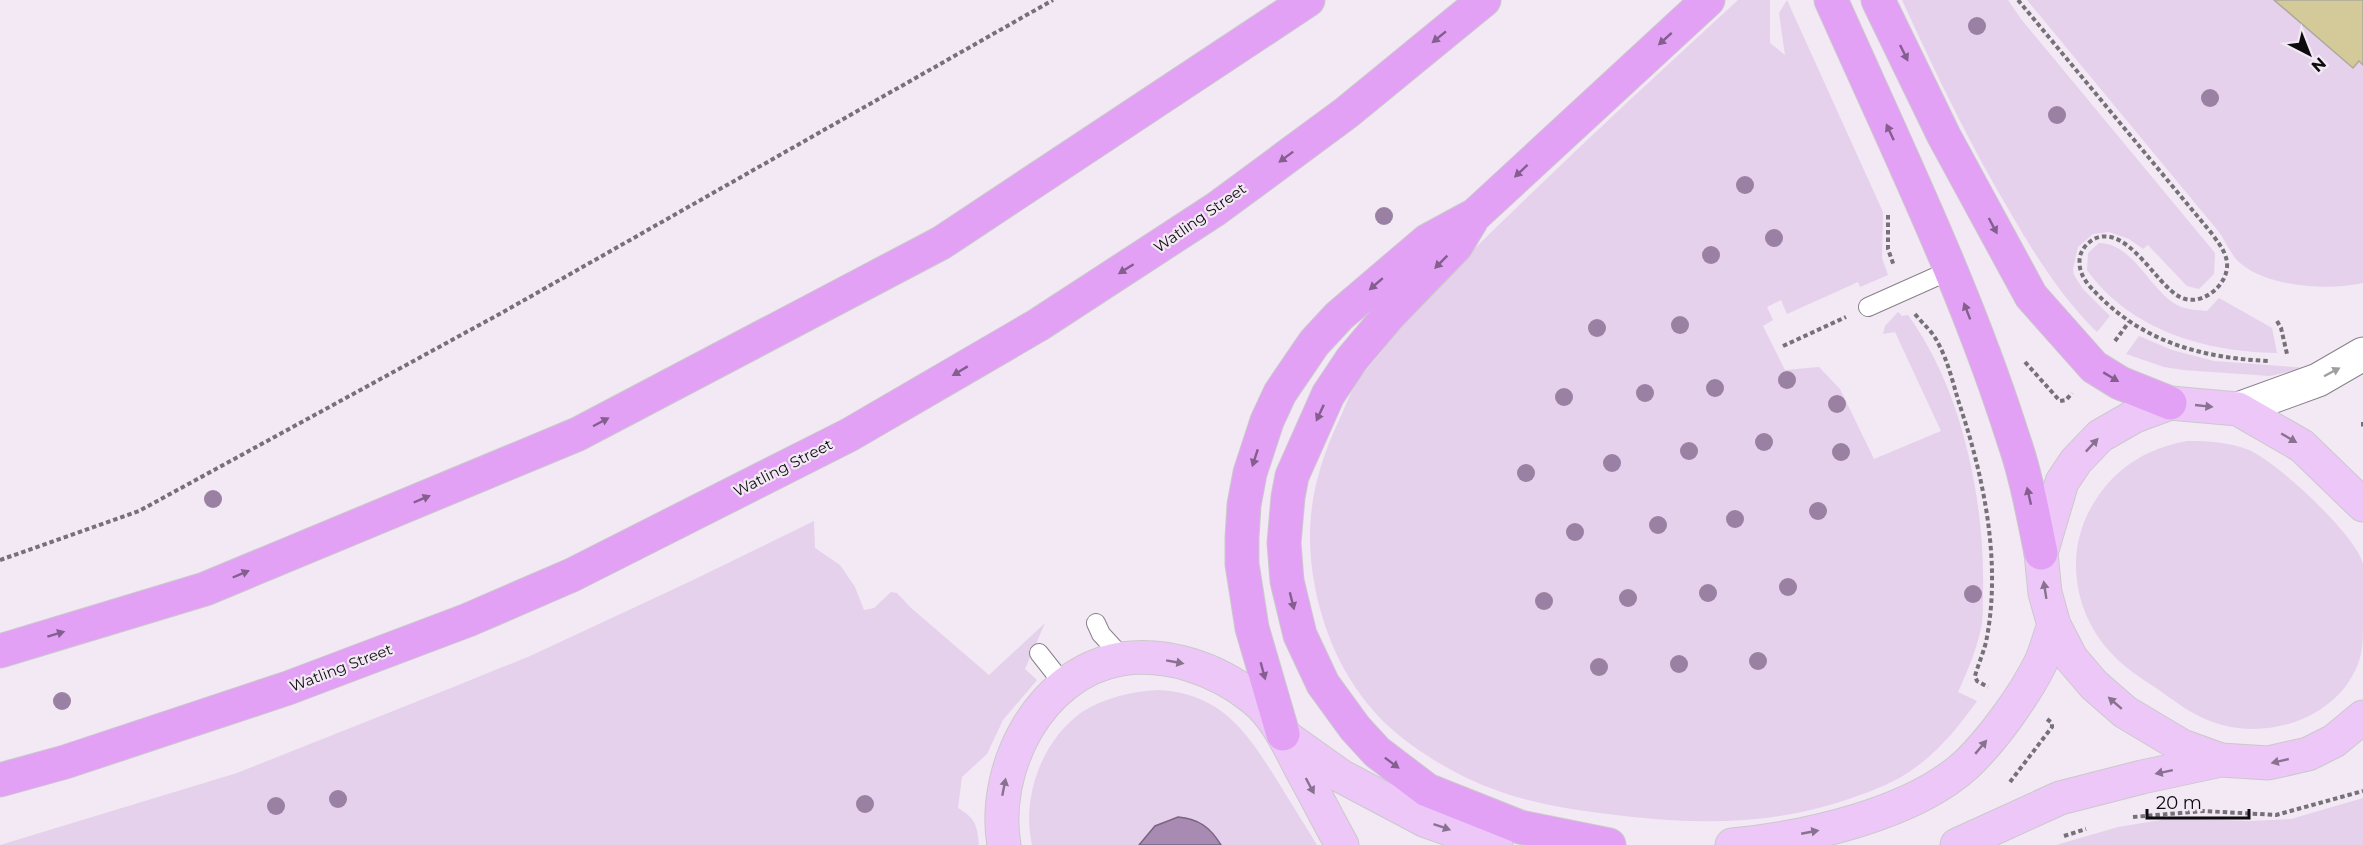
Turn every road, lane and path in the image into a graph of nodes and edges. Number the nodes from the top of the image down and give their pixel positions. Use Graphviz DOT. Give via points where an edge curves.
graph roads {
  1 [pos="1053,0"];
  2 [pos="1308,0"];
  3 [pos="1484,0"];
  4 [pos="1708,0"];
  5 [pos="1831,0"];
  6 [pos="1878,0"];
  7 [pos="2018,0"];
  8 [pos="1887,210"];
  9 [pos="1475,215"];
  10 [pos="1951,270"];
  11 [pos="1904,290"];
  12 [pos="1868,307"];
  13 [pos="2277,321"];
  14 [pos="1783,346"];
  15 [pos="2286,350"];
  16 [pos="2363,354"];
  17 [pos="2278,360"];
  18 [pos="2170,403"];
  19 [pos="2238,409"];
  20 [pos="2363,505"];
  21 [pos="2041,553"];
  22 [pos="0,561"];
  23 [pos="1096,623"];
  24 [pos="2054,625"];
  25 [pos="0,651"];
  26 [pos="1039,653"];
  27 [pos="1124,659"];
  28 [pos="1065,686"];
  29 [pos="2017,703"];
  30 [pos="2363,717"];
  31 [pos="1283,734"];
  32 [pos="2349,736"];
  33 [pos="2221,760"];
  34 [pos="0,780"];
  35 [pos="2363,791"];
  36 [pos="2021,814"];
  37 [pos="2129,818"];
  38 [pos="2090,828"];
  39 [pos="2060,837"];
  40 [pos="1004,845"];
  41 [pos="1342,845"];
  42 [pos="1496,845"];
  43 [pos="1609,845"];
  44 [pos="1732,845"];
  45 [pos="1957,845"];
  1 -- 22 [label="path" via="505,311 149,506"];
  25 -- 2 [label="highway, one-way" via="205,589 578,434 940,243"];
  3 -- 34 [label="highway, Watling Street, one-way" via="1354,106 1206,215 1038,325 849,435 572,575 468,620 288,688"];
  4 -- 9 [label="highway, one-way"];
  10 -- 5 [label="highway, one-way"];
  6 -- 18 [label="highway, one-way" via="1944,135 2031,297 2094,367 2120,383"];
  7 -- 17 [label="path" via="2213,235 2226,257 2227,269 2218,286 2205,298 2191,300 2174,292 2126,244 2100,237 2088,243 2081,254 2080,269 2086,282 2129,322 2168,342 2209,355"];
  8 -- 11 [label="path" via="1890,257"];
  9 -- 31 [label="highway, one-way" via="1427,241 1339,316 1295,369 1267,421 1246,494 1242,564 1252,628"];
  9 -- 43 [label="highway, one-way" via="1456,246 1390,314 1328,395 1292,476 1284,543 1287,581 1300,634 1323,684 1377,752 1427,789 1520,827"];
  10 -- 11 [label="lane"];
  21 -- 10 [label="highway, one-way" via="2013,438"];
  11 -- 12 [label="lane"];
  11 -- 29 [label="path" via="1914,313 1938,341 1980,478 1990,547 1991,601 1986,640 1975,678"];
  12 -- 14 [label="path"];
  13 -- 15 [label="path"];
  19 -- 16 [label="street, one-way" via="2318,380"];
  18 -- 19 [label="main road, one-way"];
  21 -- 18 [label="main road, one-way" via="2062,482 2076,461 2100,436 2135,416"];
  19 -- 20 [label="main road, one-way" via="2302,446"];
  24 -- 21 [label="main road, one-way" via="2045,593"];
  23 -- 27 [label="lane"];
  24 -- 29 [label="main road" via="2041,663"];
  33 -- 24 [label="main road, one-way" via="2182,746 2125,712 2071,658"];
  26 -- 28 [label="lane"];
  27 -- 28 [label="main road" via="1095,668"];
  27 -- 31 [label="main road, one-way" via="1179,662 1213,674 1257,700"];
  40 -- 28 [label="main road, one-way" via="1003,793 1010,765 1033,720"];
  29 -- 36 [label="path" via="2053,725 2010,782"];
  44 -- 29 [label="main road, one-way" via="1840,826 1907,802 1967,764"];
  30 -- 32 [label="main road"];
  31 -- 41 [label="main road, one-way"];
  31 -- 42 [label="main road, one-way" via="1341,776 1426,821"];
  32 -- 33 [label="main road, one-way" via="2308,754 2268,763"];
  33 -- 36 [label="main road, one-way" via="2060,798"];
  35 -- 37 [label="path" via="2276,815 2204,811"];
  36 -- 45 [label="main road"];
  38 -- 39 [label="path"];
}
